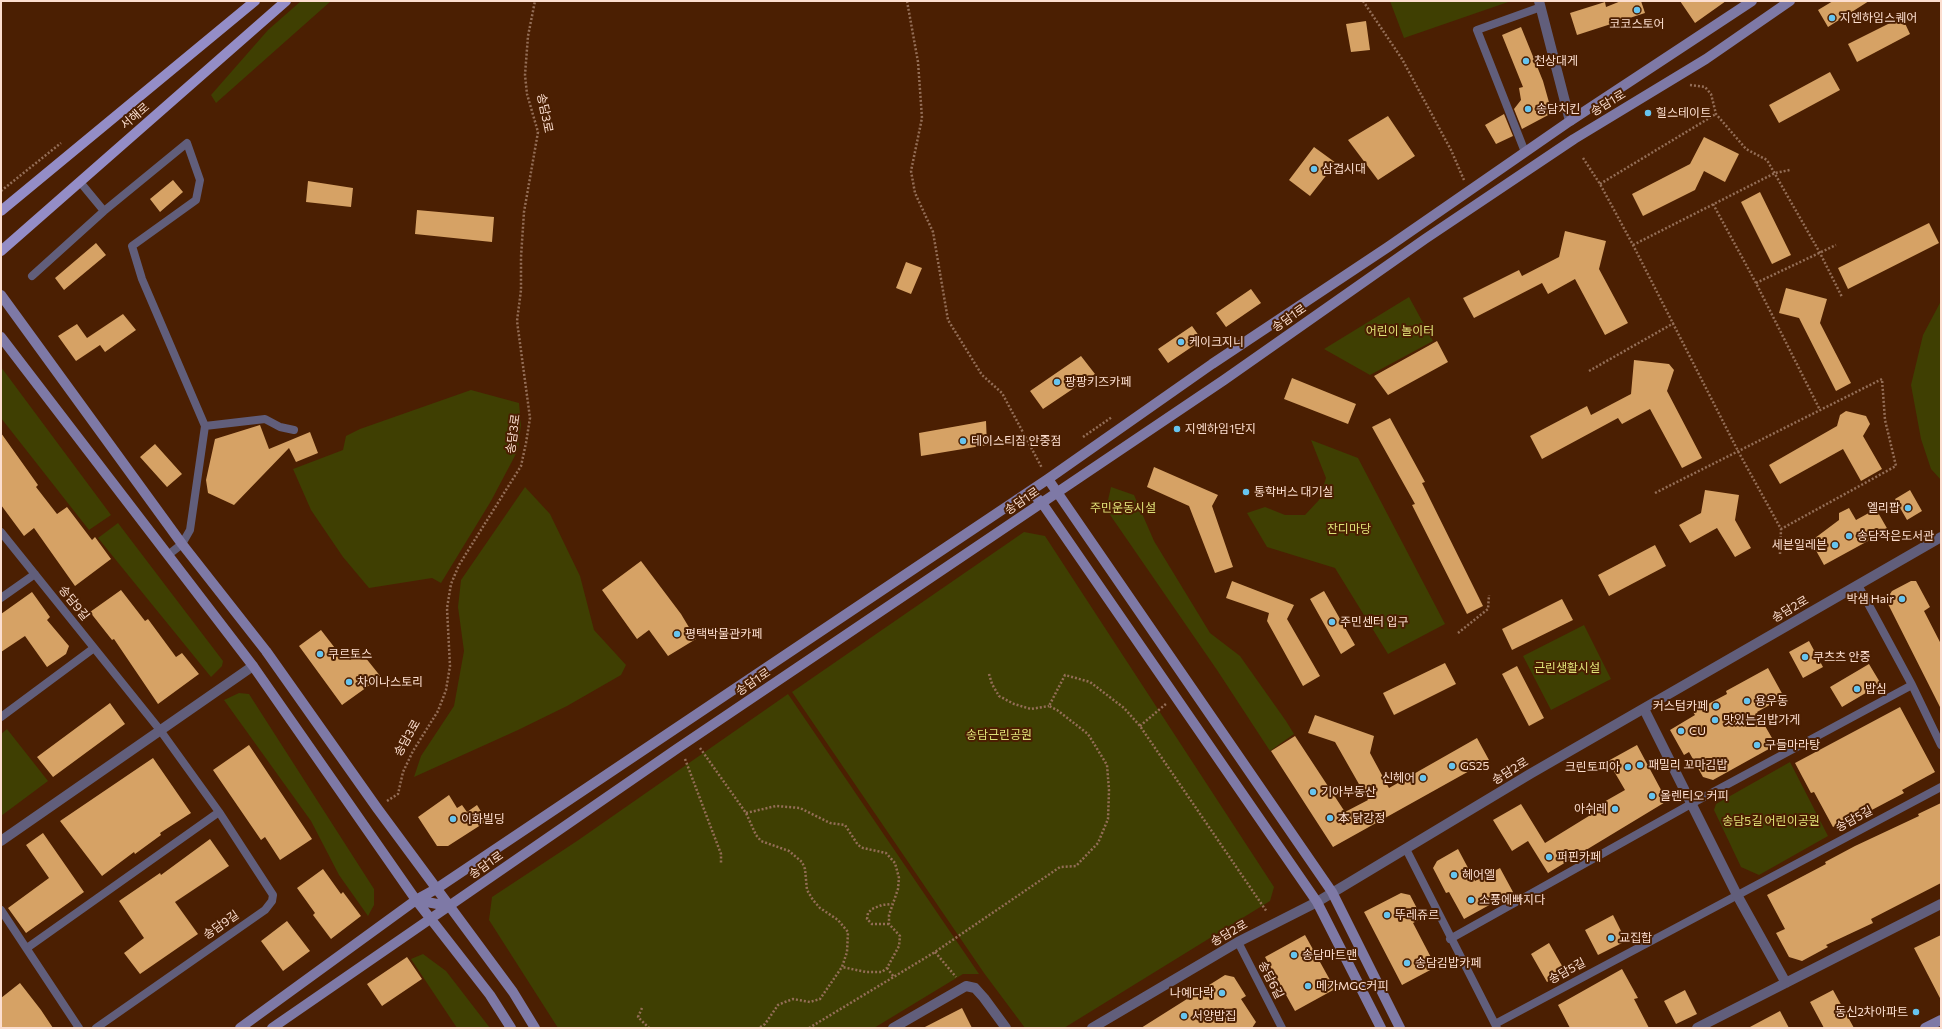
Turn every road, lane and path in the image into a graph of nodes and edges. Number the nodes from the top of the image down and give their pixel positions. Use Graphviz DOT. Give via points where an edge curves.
graph roads {
  1 [pos="255,1"];
  2 [pos="286,1"];
  3 [pos="535,1"];
  4 [pos="907,1"];
  5 [pos="1363,1"];
  6 [pos="1752,1"];
  7 [pos="1790,1"];
  8 [pos="1540,4"];
  9 [pos="1690,85"];
  10 [pos="1716,114"];
  11 [pos="1570,121"];
  12 [pos="1525,152"];
  13 [pos="1583,158"];
  14 [pos="1790,170"];
  15 [pos="1774,173"];
  16 [pos="80,182"];
  17 [pos="1600,184"];
  18 [pos="1470,191"];
  19 [pos="1713,204"];
  20 [pos="1,211"];
  21 [pos="104,212"];
  22 [pos="1633,245"];
  23 [pos="1836,245"];
  24 [pos="1,251"];
  25 [pos="1820,253"];
  26 [pos="32,276"];
  27 [pos="1756,284"];
  28 [pos="1,294"];
  29 [pos="1842,297"];
  30 [pos="1674,323"];
  31 [pos="1,337"];
  32 [pos="1588,371"];
  33 [pos="1820,410"];
  34 [pos="205,426"];
  35 [pos="294,430"];
  36 [pos="1738,452"];
  37 [pos="1048,479"];
  38 [pos="1030,491"];
  39 [pos="1655,493"];
  40 [pos="1057,494"];
  41 [pos="1042,503"];
  42 [pos="1781,529"];
  43 [pos="1,532"];
  44 [pos="1941,538"];
  45 [pos="182,544"];
  46 [pos="1780,554"];
  47 [pos="168,555"];
  48 [pos="35,574"];
  49 [pos="1858,585"];
  50 [pos="1489,596"];
  51 [pos="1,598"];
  52 [pos="1458,633"];
  53 [pos="94,648"];
  54 [pos="253,666"];
  55 [pos="989,674"];
  56 [pos="1912,685"];
  57 [pos="1167,702"];
  58 [pos="1049,706"];
  59 [pos="1644,709"];
  60 [pos="1,717"];
  61 [pos="1140,726"];
  62 [pos="160,730"];
  63 [pos="1941,745"];
  64 [pos="678,748"];
  65 [pos="700,748"];
  66 [pos="1941,788"];
  67 [pos="1691,804"];
  68 [pos="377,808"];
  69 [pos="219,812"];
  70 [pos="746,814"];
  71 [pos="1,841"];
  72 [pos="1406,849"];
  73 [pos="721,863"];
  74 [pos="436,889"];
  75 [pos="1332,892"];
  76 [pos="1737,895"];
  77 [pos="416,900"];
  78 [pos="1317,902"];
  79 [pos="892,904"];
  80 [pos="1941,904"];
  81 [pos="448,906"];
  82 [pos="1,910"];
  83 [pos="1267,912"];
  84 [pos="430,918"];
  85 [pos="889,924"];
  86 [pos="1450,939"];
  87 [pos="1238,942"];
  88 [pos="27,948"];
  89 [pos="935,952"];
  90 [pos="842,967"];
  91 [pos="887,968"];
  92 [pos="894,977"];
  93 [pos="959,981"];
  94 [pos="1786,983"];
  95 [pos="642,1008"];
  96 [pos="1941,1020"];
  97 [pos="1496,1026"];
  98 [pos="79,1028"];
  99 [pos="96,1028"];
  100 [pos="240,1028"];
  101 [pos="272,1028"];
  102 [pos="511,1028"];
  103 [pos="535,1028"];
  104 [pos="649,1028"];
  105 [pos="759,1028"];
  106 [pos="809,1028"];
  107 [pos="893,1028"];
  108 [pos="1006,1028"];
  109 [pos="1092,1028"];
  110 [pos="1282,1028"];
  111 [pos="1381,1028"];
  112 [pos="1400,1028"];
  113 [pos="1697,1028"];
  114 [pos="1925,1028"];
  1 -- 20 [label="main road, 서해로"];
  2 -- 16 [label="main road, 서해로"];
  3 -- 68 [label="path, 송담3로" via="528,36 525,75 527,94 538,132 524,212 520,257 521,290 517,321 530,418 526,444 521,466 459,565 451,584 447,608 450,666 446,690 438,711 412,751 403,772 398,794"];
  4 -- 37 [label="path" via="918,62 922,118 911,171 915,193 933,232 948,320 982,375 1002,393"];
  5 -- 18 [label="path" via="1402,59"];
  6 -- 11 [label="main road, 송담1로"];
  7 -- 40 [label="main road, 송담1로" via="1706,58 1574,139 1424,239"];
  8 -- 11 [label="street"];
  8 -- 12 [label="lane" via="1477,30"];
  9 -- 10 [label="path" via="1705,88 1711,94"];
  10 -- 15 [label="path" via="1746,149 1767,160"];
  10 -- 17 [label="path"];
  11 -- 12 [label="main road, 송담1로"];
  12 -- 18 [label="main road, 송담1로"];
  13 -- 17 [label="path"];
  14 -- 15 [label="path"];
  15 -- 19 [label="path"];
  15 -- 25 [label="path"];
  16 -- 21 [label="lane"];
  16 -- 24 [label="main road, 서해로"];
  17 -- 22 [label="path"];
  18 -- 37 [label="main road, 송담1로" via="1212,364"];
  19 -- 22 [label="path"];
  19 -- 27 [label="path"];
  21 -- 26 [label="lane"];
  21 -- 34 [label="lane" via="187,143 200,180 196,200 132,246 142,279"];
  22 -- 30 [label="path"];
  23 -- 25 [label="path"];
  25 -- 27 [label="path"];
  25 -- 29 [label="path"];
  27 -- 33 [label="path"];
  28 -- 45 [label="main road"];
  30 -- 32 [label="path"];
  30 -- 36 [label="path"];
  31 -- 47 [label="main road"];
  33 -- 36 [label="path"];
  33 -- 42 [label="path" via="1882,379 1884,420 1896,466"];
  34 -- 35 [label="lane" via="265,419 280,427"];
  34 -- 45 [label="lane" via="190,530"];
  36 -- 39 [label="path"];
  36 -- 42 [label="path"];
  37 -- 38 [label="main road, 송담1로"];
  37 -- 40 [label="main road"];
  38 -- 41 [label="main road"];
  38 -- 74 [label="main road, 송담1로"];
  40 -- 41 [label="main road, 송담1로"];
  40 -- 75 [label="main road"];
  41 -- 64 [label="main road, 송담1로"];
  41 -- 78 [label="main road"];
  42 -- 46 [label="path"];
  43 -- 48 [label="lane, 송담9길"];
  44 -- 49 [label="street, 송담2로"];
  45 -- 47 [label="lane"];
  45 -- 68 [label="main road" via="266,651"];
  47 -- 54 [label="main road"];
  48 -- 51 [label="lane"];
  48 -- 53 [label="lane, 송담9길"];
  49 -- 56 [label="lane"];
  49 -- 59 [label="street, 송담2로"];
  50 -- 52 [label="path" via="1488,609"];
  53 -- 60 [label="lane"];
  53 -- 62 [label="lane, 송담9길"];
  54 -- 62 [label="street"];
  54 -- 77 [label="main road"];
  55 -- 58 [label="path" via="999,696 1031,709"];
  56 -- 63 [label="lane"];
  56 -- 67 [label="lane"];
  57 -- 61 [label="path"];
  58 -- 61 [label="path" via="1065,675 1090,682 1124,708"];
  58 -- 89 [label="path" via="1088,734 1107,765 1108,819 1098,843 1076,866 1060,867"];
  59 -- 67 [label="street"];
  59 -- 72 [label="street, 송담2로"];
  61 -- 83 [label="path"];
  62 -- 69 [label="lane, 송담9길"];
  62 -- 71 [label="street"];
  64 -- 73 [label="path" via="684,757 721,854"];
  64 -- 81 [label="main road, 송담1로"];
  65 -- 70 [label="path"];
  66 -- 76 [label="lane, 송담5길"];
  67 -- 76 [label="street"];
  67 -- 86 [label="lane"];
  68 -- 74 [label="main road"];
  69 -- 88 [label="lane"];
  69 -- 99 [label="lane, 송담9길" via="273,895 272,901 264,910"];
  70 -- 79 [label="path" via="776,806 789,806 810,812 830,823 845,825 858,845 886,853 895,863 899,878"];
  70 -- 90 [label="path" via="761,841 790,851 802,862 807,890 813,900 838,920 848,932 847,952"];
  72 -- 75 [label="street, 송담2로"];
  72 -- 86 [label="lane, 송담5길"];
  74 -- 77 [label="main road, 송담1로"];
  74 -- 81 [label="main road"];
  75 -- 78 [label="street, 송담2로"];
  75 -- 112 [label="main road"];
  76 -- 94 [label="street"];
  76 -- 97 [label="lane, 송담5길"];
  77 -- 81 [label="main road"];
  77 -- 84 [label="main road"];
  77 -- 100 [label="main road, 송담1로"];
  78 -- 87 [label="street, 송담2로"];
  78 -- 111 [label="main road"];
  79 -- 85 [label="path"];
  79 -- 85 [label="path" via="876,907 868,913 867,919 872,924"];
  80 -- 94 [label="street"];
  81 -- 84 [label="main road, 송담1로"];
  81 -- 103 [label="main road" via="513,992"];
  82 -- 88 [label="lane"];
  84 -- 101 [label="main road, 송담1로"];
  84 -- 102 [label="main road" via="490,995"];
  85 -- 91 [label="path" via="900,936 899,946"];
  86 -- 97 [label="lane, 송담5길"];
  87 -- 109 [label="street, 송담2로"];
  87 -- 110 [label="lane, 송담6길"];
  88 -- 98 [label="lane"];
  89 -- 92 [label="path"];
  89 -- 93 [label="path"];
  90 -- 91 [label="path" via="866,972 882,972"];
  90 -- 105 [label="path" via="818,1000 810,1002 793,999 778,1005 765,1024"];
  91 -- 92 [label="path"];
  92 -- 106 [label="path"];
  94 -- 113 [label="street"];
  95 -- 104 [label="path" via="638,1017"];
  96 -- 114 [label="main road"];
  107 -- 108 [label="street" via="966,986 975,988"];
}
